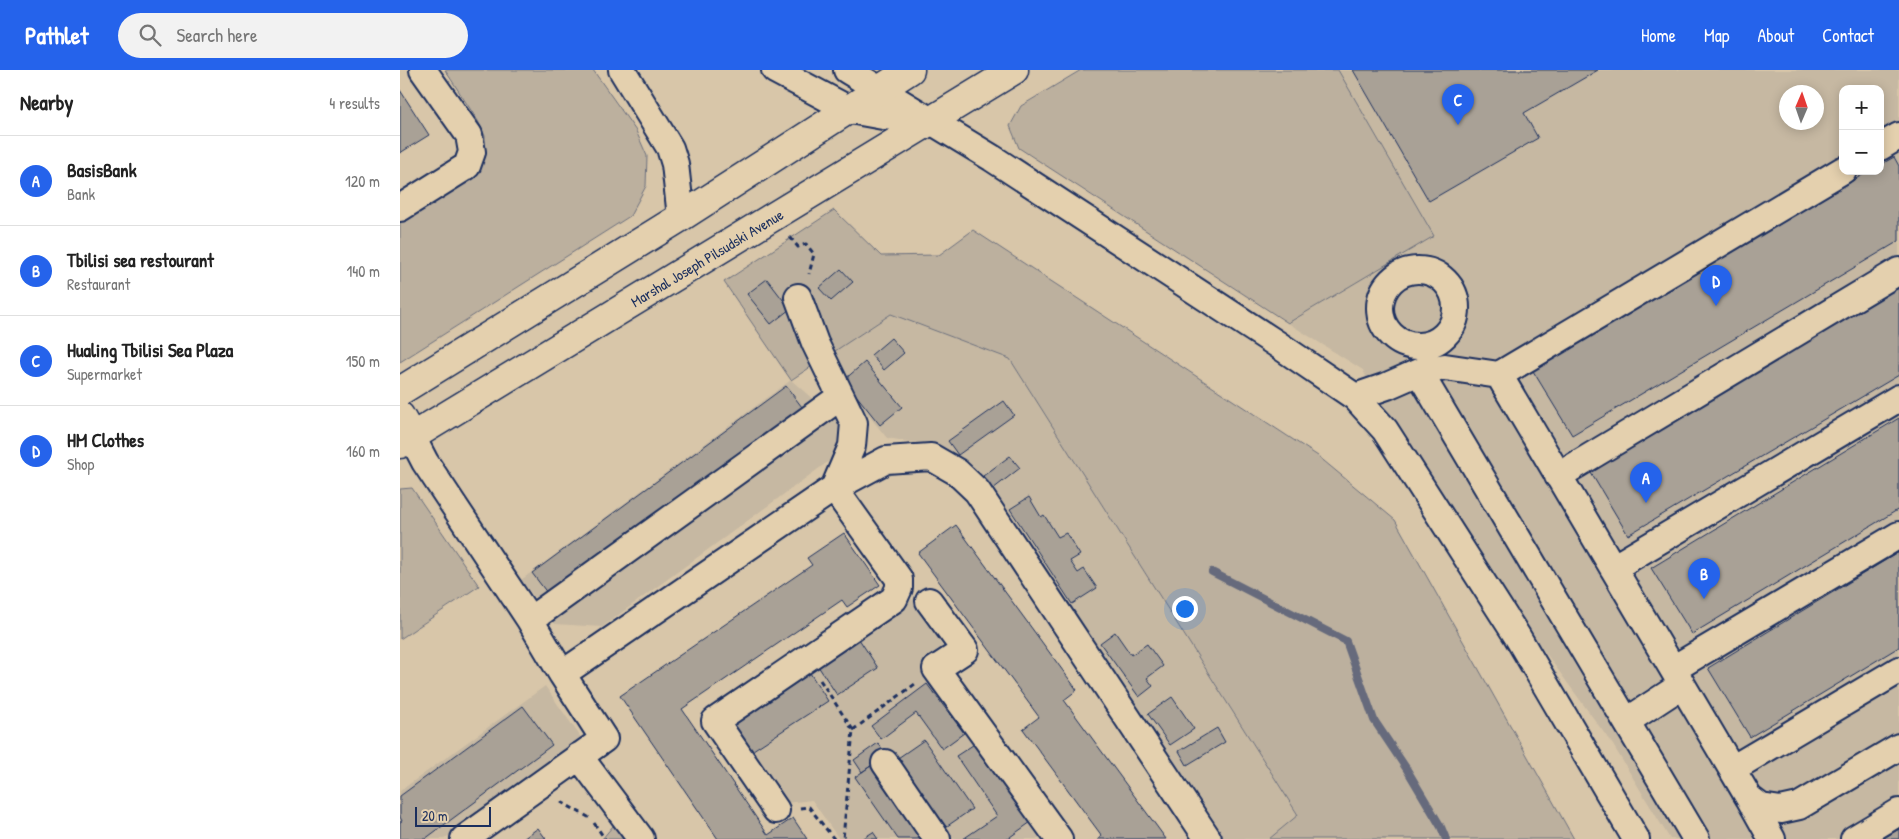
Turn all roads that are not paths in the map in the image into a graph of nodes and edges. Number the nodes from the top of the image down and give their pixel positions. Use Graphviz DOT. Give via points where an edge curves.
graph roads {
  1 [pos="424,70"];
  2 [pos="622,70"];
  3 [pos="775,70"];
  4 [pos="847,70"];
  5 [pos="910,70"];
  6 [pos="1014,70"];
  7 [pos="881,90"];
  8 [pos="850,110"];
  9 [pos="931,120"];
  10 [pos="1899,136"];
  11 [pos="1884,145"];
  12 [pos="1839,172"];
  13 [pos="400,208"];
  14 [pos="681,217"];
  15 [pos="1899,271"];
  16 [pos="798,297"];
  17 [pos="1437,341"];
  18 [pos="1445,367"];
  19 [pos="1419,372"];
  20 [pos="1498,375"];
  21 [pos="400,390"];
  22 [pos="840,397"];
  23 [pos="1354,397"];
  24 [pos="1899,398"];
  25 [pos="404,433"];
  26 [pos="1558,476"];
  27 [pos="834,488"];
  28 [pos="1899,535"];
  29 [pos="1613,568"];
  30 [pos="930,601"];
  31 [pos="530,620"];
  32 [pos="1899,670"];
  33 [pos="562,674"];
  34 [pos="1677,677"];
  35 [pos="1626,721"];
  36 [pos="1899,747"];
  37 [pos="579,756"];
  38 [pos="885,763"];
  39 [pos="1732,770"];
  40 [pos="1749,798"];
  41 [pos="776,810"];
  42 [pos="1899,812"];
  43 [pos="464,839"];
  44 [pos="641,839"];
  45 [pos="937,839"];
  46 [pos="1059,839"];
  47 [pos="1208,839"];
  48 [pos="1636,839"];
  49 [pos="1696,839"];
  50 [pos="1772,839"];
  51 [pos="1854,839"];
  1 -- 13 [label="street" via="469,135 472,152 467,166"];
  2 -- 14 [label="street" via="670,148"];
  3 -- 8 [label="street"];
  4 -- 7 [label="street"];
  5 -- 7 [label="main road"];
  6 -- 9 [label="main road, Marshal Joseph Pilsudski Avenue"];
  7 -- 8 [label="main road"];
  7 -- 9 [label="street"];
  8 -- 9 [label="street"];
  8 -- 14 [label="main road"];
  9 -- 23 [label="street"];
  9 -- 25 [label="main road, Marshal Joseph Pilsudski Avenue"];
  10 -- 11 [label="street"];
  12 -- 20 [label="street"];
  14 -- 21 [label="main road"];
  15 -- 26 [label="street"];
  16 -- 22 [label="street" via="814,343"];
  17 -- 18 [label="street"];
  18 -- 19 [label="street"];
  18 -- 20 [label="street"];
  19 -- 23 [label="street"];
  19 -- 35 [label="street"];
  20 -- 26 [label="street"];
  22 -- 27 [label="street" via="854,423 852,446"];
  22 -- 31 [label="street"];
  23 -- 48 [label="street" via="1385,430 1517,636"];
  24 -- 29 [label="street"];
  25 -- 31 [label="street"];
  26 -- 29 [label="street"];
  27 -- 33 [label="street"];
  27 -- 41 [label="street" via="899,579 899,588 894,598 715,721"];
  27 -- 47 [label="street" via="886,460 931,457 957,472 977,492"];
  28 -- 34 [label="street"];
  29 -- 34 [label="street"];
  30 -- 46 [label="street" via="965,650 936,669"];
  31 -- 33 [label="street"];
  32 -- 39 [label="street"];
  33 -- 37 [label="street" via="604,738"];
  34 -- 35 [label="street"];
  34 -- 39 [label="street"];
  35 -- 49 [label="street"];
  36 -- 40 [label="street" via="1800,806 1781,810 1761,807"];
  37 -- 43 [label="street"];
  37 -- 44 [label="street"];
  38 -- 45 [label="street"];
  39 -- 40 [label="street"];
  40 -- 50 [label="street"];
  42 -- 51 [label="street"];
}
